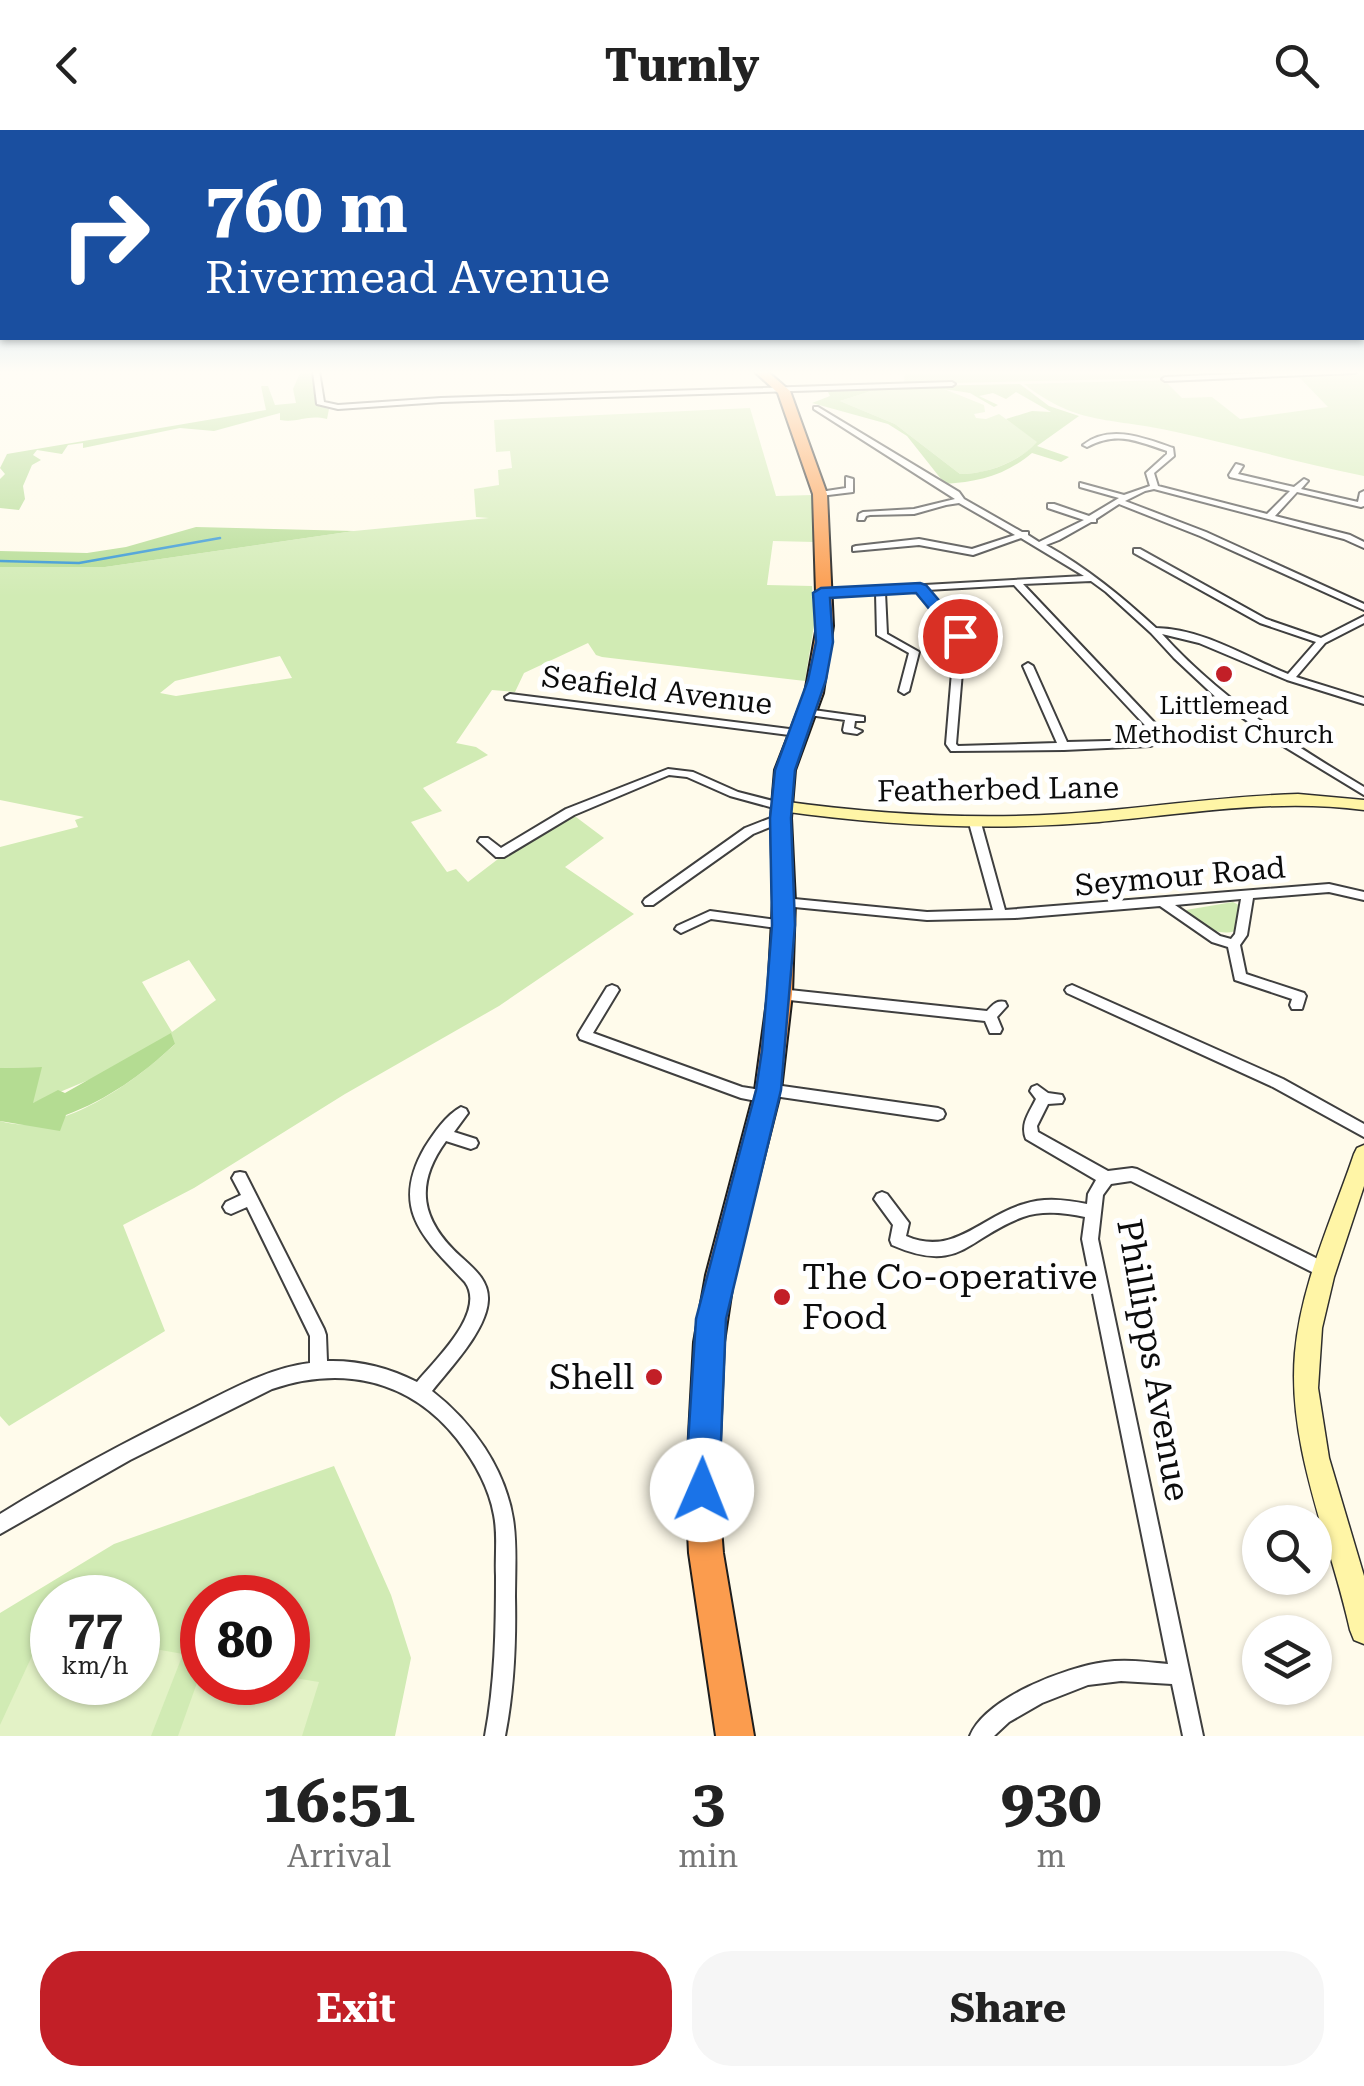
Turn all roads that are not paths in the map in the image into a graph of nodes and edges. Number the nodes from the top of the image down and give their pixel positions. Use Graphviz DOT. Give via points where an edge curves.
graph roads {
  1 [pos="802,446"];
  2 [pos="878,446"];
  3 [pos="1155,446"];
  4 [pos="1239,466"];
  5 [pos="849,478"];
  6 [pos="1304,481"];
  7 [pos="1083,485"];
  8 [pos="1154,487"];
  9 [pos="850,490"];
  10 [pos="1297,490"];
  11 [pos="820,494"];
  12 [pos="1364,494"];
  13 [pos="907,499"];
  14 [pos="961,500"];
  15 [pos="1122,500"];
  16 [pos="858,501"];
  17 [pos="1051,506"];
  18 [pos="916,510"];
  19 [pos="1270,516"];
  20 [pos="860,518"];
  21 [pos="1093,520"];
  22 [pos="1025,534"];
  23 [pos="1041,544"];
  24 [pos="1364,545"];
  25 [pos="856,549"];
  26 [pos="1137,551"];
  27 [pos="1093,578"];
  28 [pos="1016,583"];
  29 [pos="920,588"];
  30 [pos="880,590"];
  31 [pos="821,593"];
  32 [pos="1364,607"];
  33 [pos="1364,618"];
  34 [pos="1154,631"];
  35 [pos="1322,641"];
  36 [pos="1034,669"];
  37 [pos="1290,678"];
  38 [pos="890,684"];
  39 [pos="510,697"];
  40 [pos="1364,701"];
  41 [pos="806,712"];
  42 [pos="856,723"];
  43 [pos="797,733"];
  44 [pos="1064,747"];
  45 [pos="1364,792"];
  46 [pos="1364,804"];
  47 [pos="781,812"];
  48 [pos="975,822"];
  49 [pos="484,841"];
  50 [pos="1248,895"];
  51 [pos="1364,896"];
  52 [pos="650,902"];
  53 [pos="1165,904"];
  54 [pos="784,914"];
  55 [pos="1000,914"];
  56 [pos="681,929"];
  57 [pos="1234,944"];
  58 [pos="612,990"];
  59 [pos="1072,990"];
  60 [pos="780,994"];
  61 [pos="1297,1005"];
  62 [pos="995,1017"];
  63 [pos="768,1093"];
  64 [pos="1046,1096"];
  65 [pos="462,1113"];
  66 [pos="938,1114"];
  67 [pos="1364,1132"];
  68 [pos="442,1134"];
  69 [pos="472,1143"];
  70 [pos="1364,1154"];
  71 [pos="240,1178"];
  72 [pos="1106,1178"];
  73 [pos="250,1198"];
  74 [pos="882,1198"];
  75 [pos="232,1208"];
  76 [pos="1092,1212"];
  77 [pos="1326,1271"];
  78 [pos="319,1370"];
  79 [pos="421,1390"];
  80 [pos="0,1524"];
  81 [pos="1364,1630"];
  82 [pos="1179,1674"];
  83 [pos="496,1736"];
  84 [pos="736,1736"];
  85 [pos="980,1736"];
  86 [pos="1193,1736"];
  1 -- 11 [label="highway"];
  2 -- 14 [label="street"];
  3 -- 8 [label="street" via="1172,454 1150,473"];
  4 -- 10 [label="street" via="1233,475"];
  5 -- 9 [label="street"];
  6 -- 10 [label="street"];
  7 -- 15 [label="street"];
  8 -- 15 [label="street"];
  8 -- 19 [label="street"];
  9 -- 11 [label="street"];
  9 -- 16 [label="street"];
  10 -- 12 [label="street" via="1361,505"];
  10 -- 19 [label="street"];
  11 -- 31 [label="highway"];
  13 -- 18 [label="street"];
  14 -- 18 [label="street"];
  14 -- 22 [label="street"];
  15 -- 21 [label="street"];
  15 -- 32 [label="street"];
  17 -- 21 [label="street"];
  18 -- 20 [label="street"];
  19 -- 24 [label="street"];
  21 -- 23 [label="street"];
  22 -- 23 [label="street"];
  22 -- 25 [label="street" via="974,552 919,542"];
  23 -- 27 [label="street"];
  26 -- 35 [label="street" via="1263,621"];
  27 -- 28 [label="street"];
  27 -- 34 [label="street"];
  28 -- 29 [label="street"];
  28 -- 44 [label="street" via="1162,738"];
  29 -- 30 [label="street"];
  29 -- 44 [label="street" via="960,636 950,744"];
  30 -- 31 [label="street"];
  30 -- 38 [label="street" via="882,635 914,652 905,689"];
  31 -- 41 [label="highway" via="824,642"];
  33 -- 35 [label="street"];
  34 -- 37 [label="street" via="1188,635"];
  34 -- 45 [label="street" via="1226,704"];
  35 -- 37 [label="street"];
  36 -- 44 [label="street"];
  37 -- 40 [label="street"];
  39 -- 43 [label="street, Seafield Avenue"];
  41 -- 42 [label="street"];
  41 -- 43 [label="highway"];
  43 -- 47 [label="highway"];
  46 -- 48 [label="street, Featherbed Lane" via="1284,799"];
  47 -- 48 [label="street, Featherbed Lane"];
  47 -- 49 [label="street, Featherbed Lane" via="673,772 570,812 500,854"];
  47 -- 52 [label="street"];
  47 -- 54 [label="highway"];
  48 -- 55 [label="street"];
  50 -- 51 [label="street, Seymour Road" via="1328,888"];
  50 -- 53 [label="street, Seymour Road"];
  50 -- 57 [label="street" via="1242,935"];
  53 -- 55 [label="street, Seymour Road"];
  53 -- 57 [label="street"];
  54 -- 55 [label="street, Seymour Road"];
  54 -- 56 [label="street, Seymour Road" via="710,915"];
  54 -- 60 [label="highway"];
  57 -- 61 [label="street" via="1240,977 1299,996"];
  58 -- 63 [label="street" via="584,1035 741,1092"];
  59 -- 67 [label="street" via="1278,1083"];
  60 -- 62 [label="street"];
  60 -- 63 [label="highway"];
  63 -- 66 [label="street"];
  63 -- 84 [label="highway" via="711,1319 702,1444 706,1553"];
  64 -- 72 [label="street" via="1031,1134"];
  65 -- 68 [label="street"];
  68 -- 69 [label="street"];
  68 -- 79 [label="street" via="417,1176 420,1206 435,1240 472,1278 480,1299 472,1322"];
  70 -- 77 [label="street"];
  71 -- 73 [label="street"];
  72 -- 76 [label="street, Phillipps Avenue"];
  72 -- 77 [label="street, Phillipps Avenue" via="1141,1177"];
  73 -- 75 [label="street"];
  73 -- 78 [label="street" via="318,1334"];
  74 -- 76 [label="street" via="901,1223 898,1240 928,1254 954,1248 1025,1210 1064,1206"];
  76 -- 82 [label="street, Phillipps Avenue" via="1090,1239"];
  77 -- 81 [label="street" via="1307,1354 1307,1400"];
  78 -- 79 [label="street" via="387,1376"];
  78 -- 80 [label="street" via="275,1379 144,1441"];
  79 -- 83 [label="street" via="465,1434 503,1511 505,1669"];
  82 -- 85 [label="street" via="1085,1675 995,1718"];
  82 -- 86 [label="street, Phillipps Avenue"];
}
